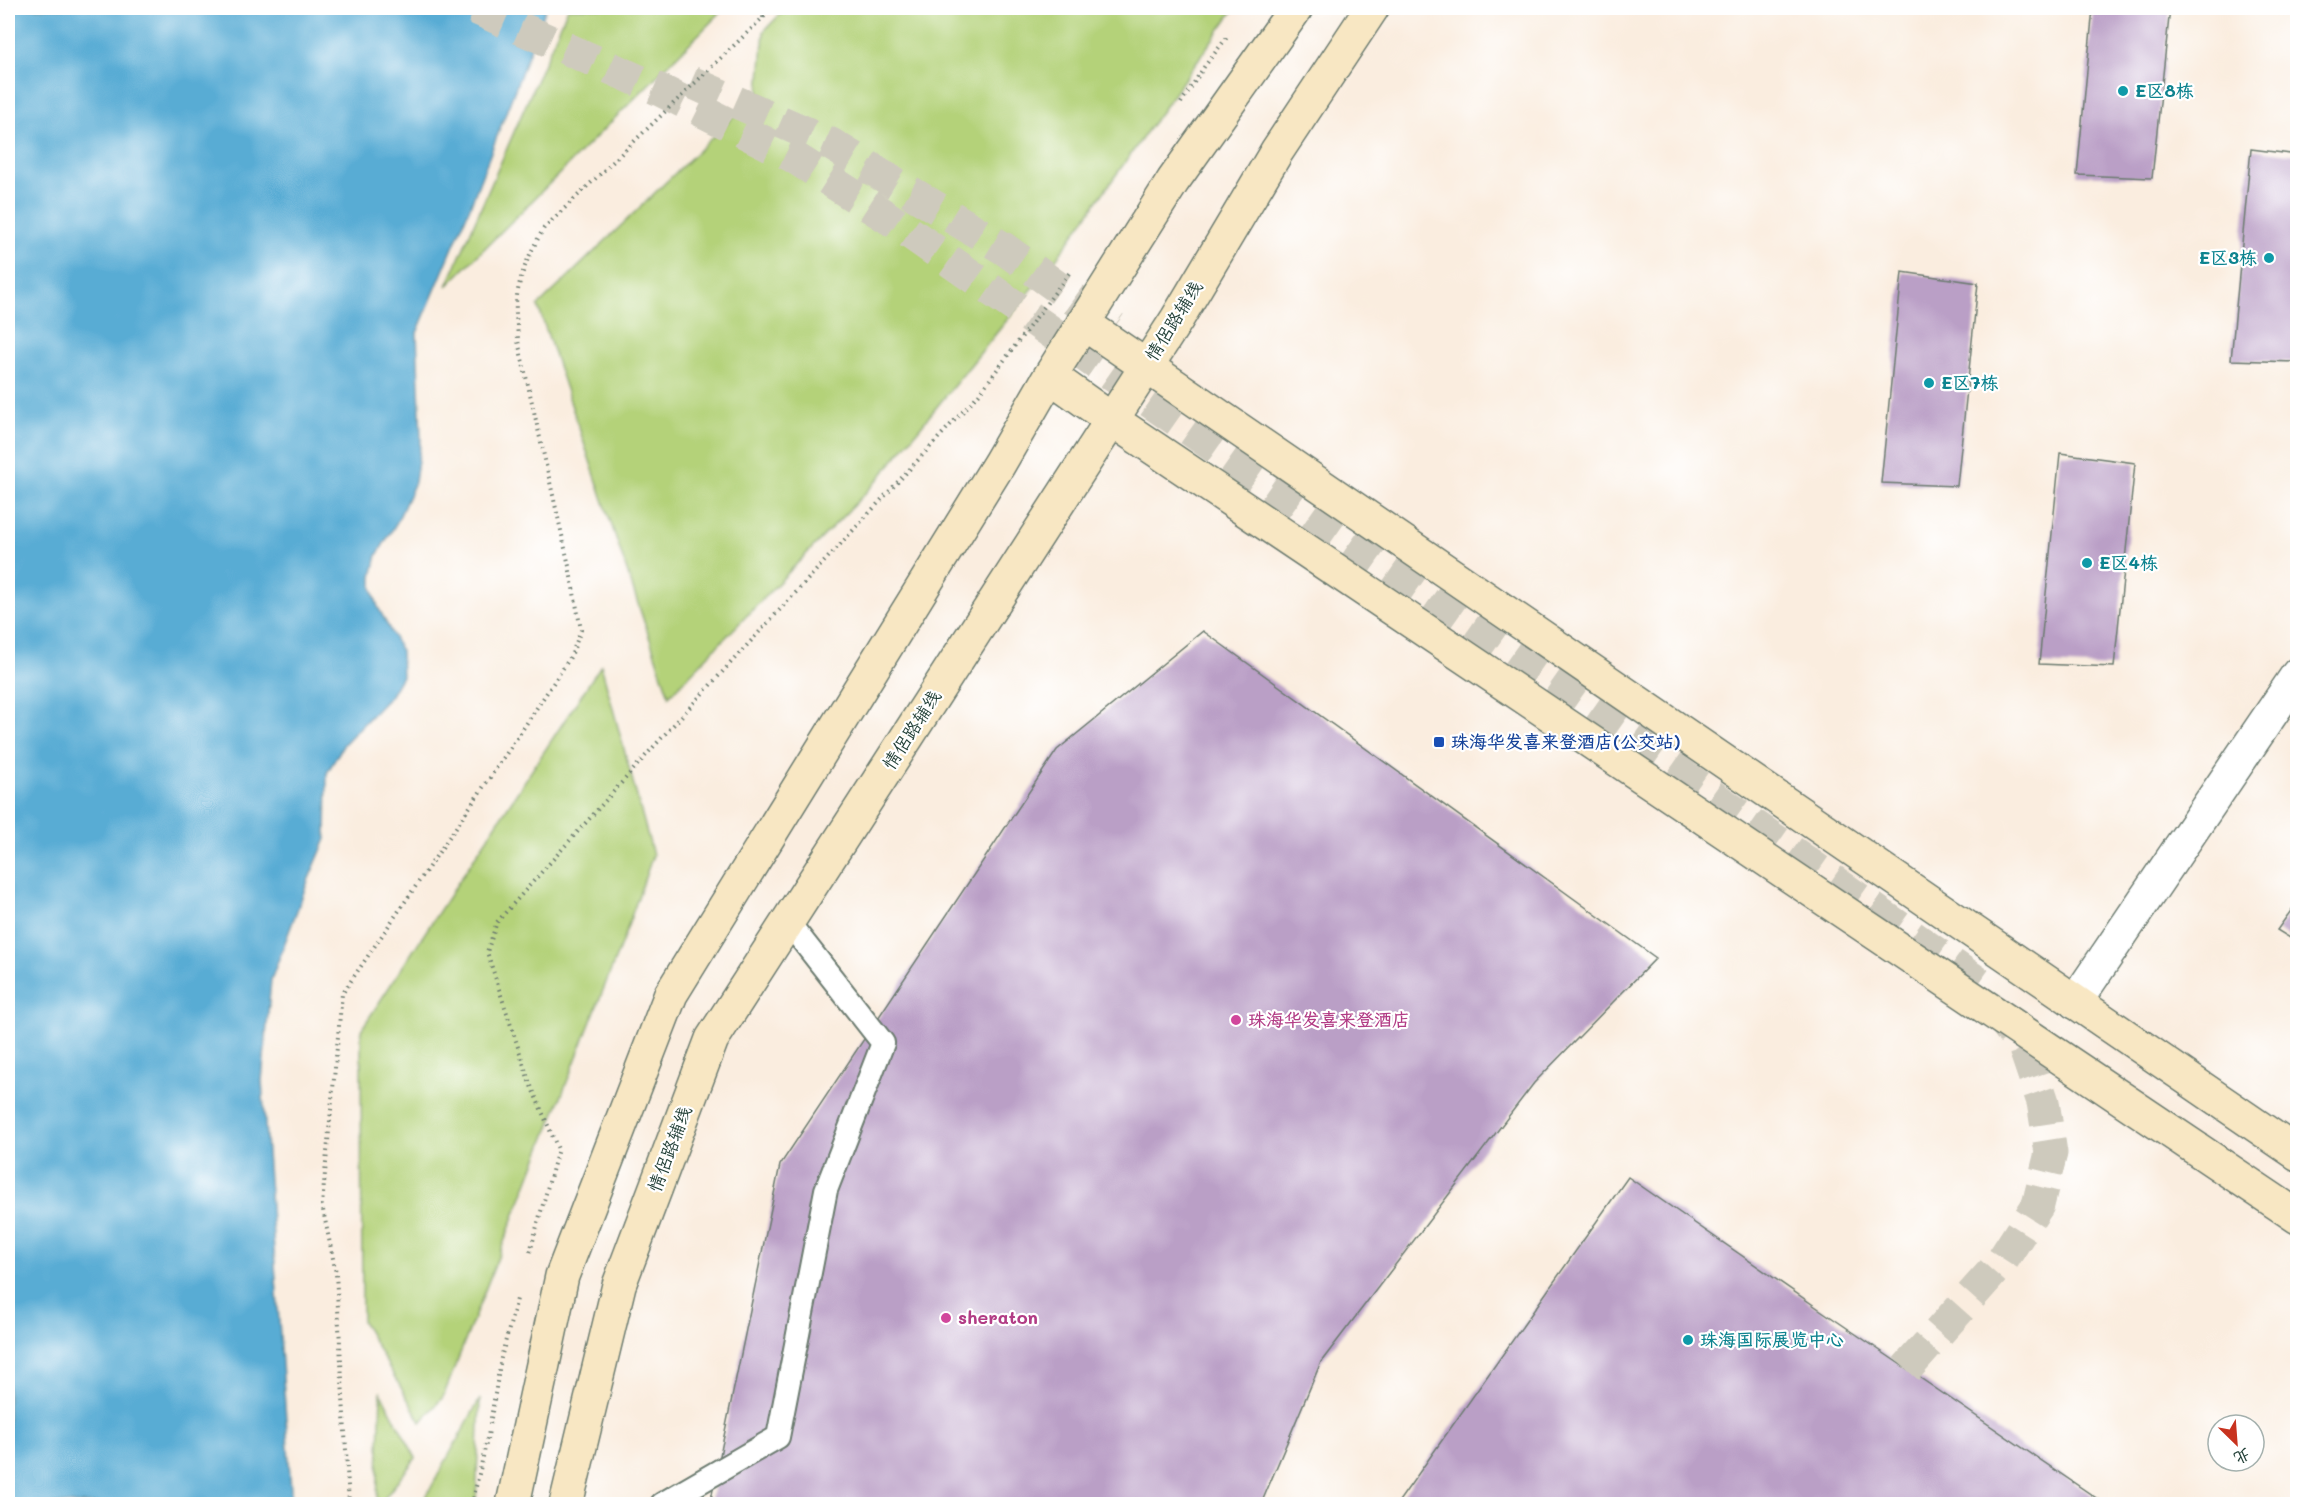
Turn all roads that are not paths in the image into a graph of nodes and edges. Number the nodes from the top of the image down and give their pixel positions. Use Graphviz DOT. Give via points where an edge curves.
graph roads {
  1 [pos="1296,8"];
  2 [pos="1372,8"];
  3 [pos="1083,323"];
  4 [pos="1146,367"];
  5 [pos="1050,376"];
  6 [pos="1112,420"];
  7 [pos="2298,674"];
  8 [pos="788,922"];
  9 [pos="2075,1002"];
  10 [pos="2298,1154"];
  11 [pos="2298,1217"];
  12 [pos="513,1504"];
  13 [pos="566,1504"];
  14 [pos="662,1504"];
  1 -- 3 [label="main road" via="1173,181"];
  2 -- 4 [label="main road, 情侣路辅线" via="1277,151"];
  3 -- 4 [label="main road"];
  3 -- 5 [label="main road"];
  4 -- 6 [label="main road, 情侣路辅线"];
  4 -- 9 [label="main road"];
  5 -- 6 [label="main road"];
  5 -- 12 [label="main road" via="671,994 562,1276"];
  6 -- 8 [label="main road, 情侣路辅线"];
  6 -- 11 [label="main road"];
  7 -- 9 [label="street"];
  8 -- 13 [label="main road, 情侣路辅线" via="712,1039 619,1285"];
  8 -- 14 [label="lane" via="883,1043 826,1190 778,1437"];
  9 -- 10 [label="main road"];
}
